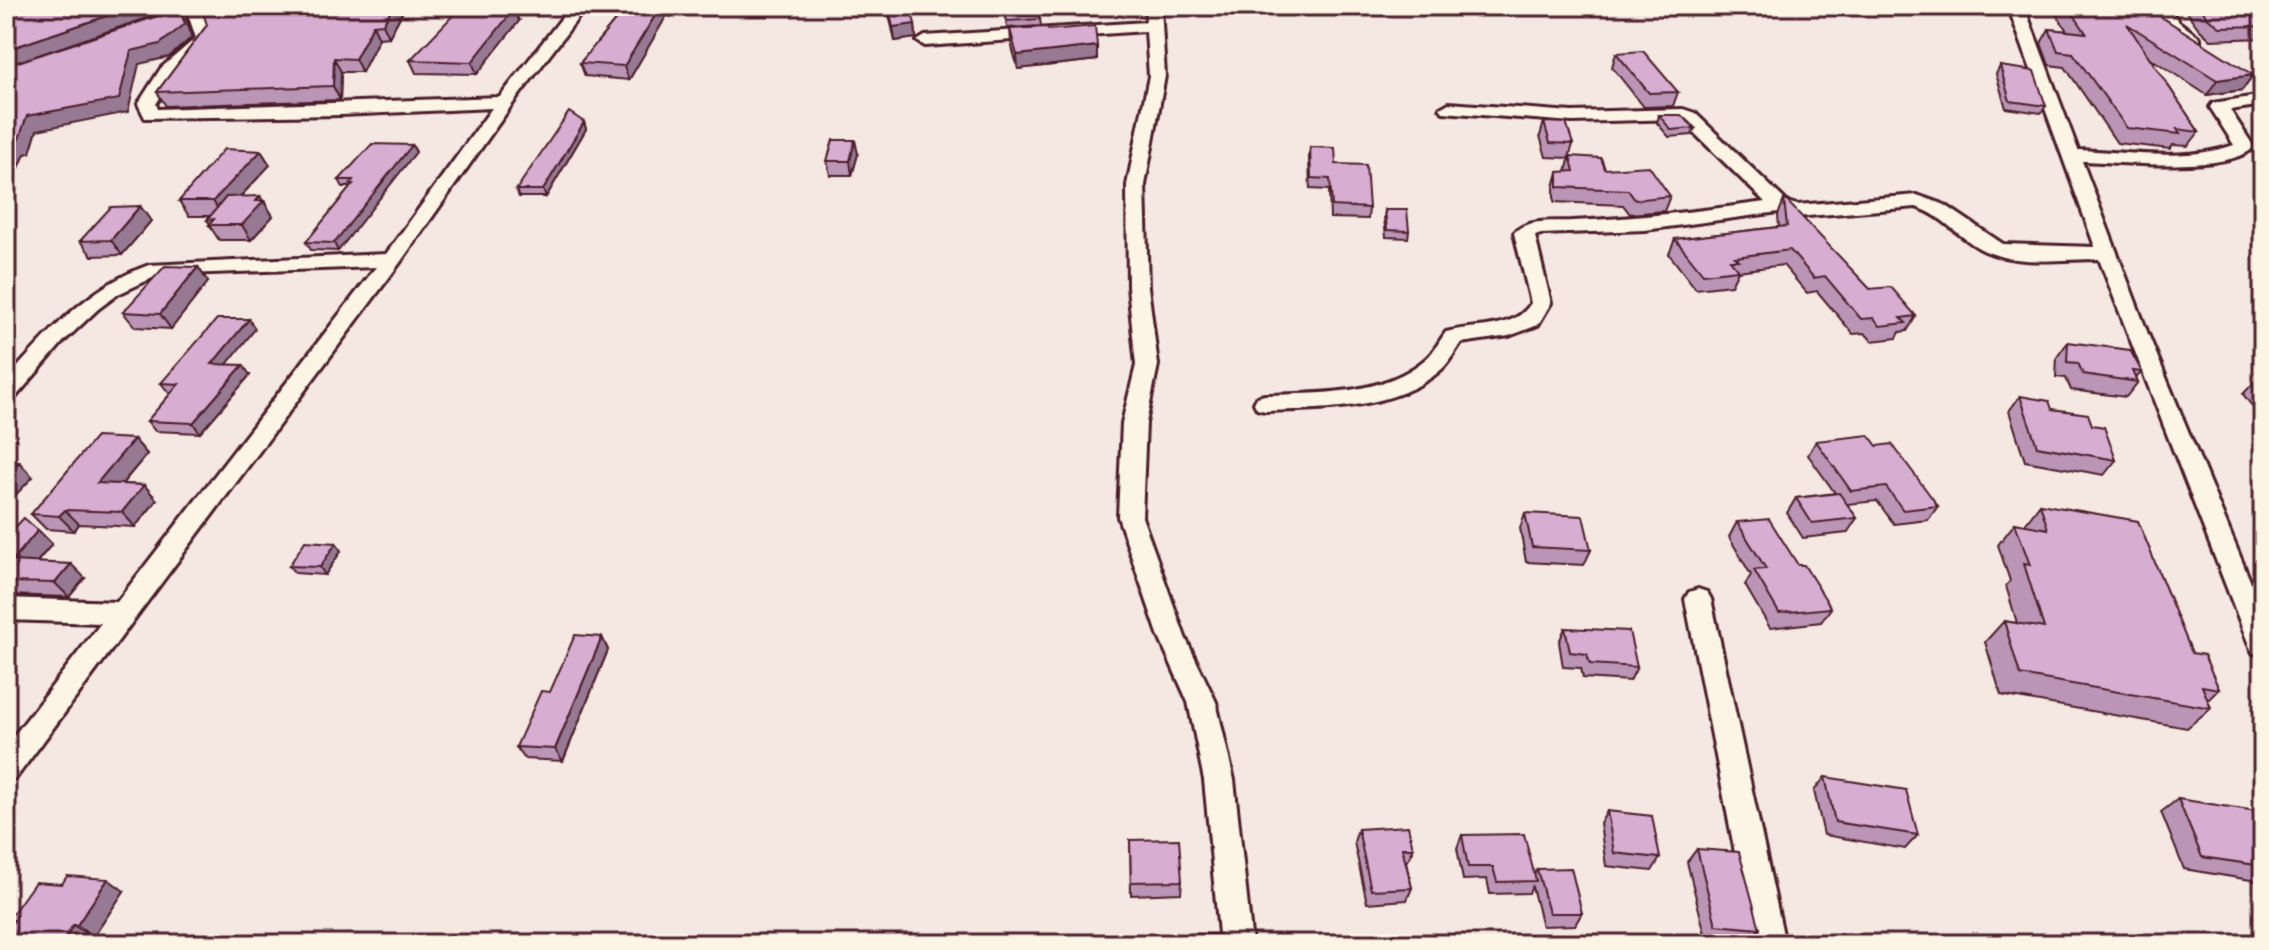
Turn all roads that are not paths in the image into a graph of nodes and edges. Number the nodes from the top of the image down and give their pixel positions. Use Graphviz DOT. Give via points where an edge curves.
graph roads {
  1 [pos="579,6"];
  2 [pos="2016,6"];
  3 [pos="2158,6"];
  4 [pos="198,8"];
  5 [pos="1153,16"];
  6 [pos="176,18"];
  7 [pos="925,41"];
  8 [pos="2208,52"];
  9 [pos="2260,93"];
  10 [pos="505,102"];
  11 [pos="1449,108"];
  12 [pos="2070,155"];
  13 [pos="1780,206"];
  14 [pos="2106,253"];
  15 [pos="392,260"];
  16 [pos="6,394"];
  17 [pos="1265,403"];
  18 [pos="1698,599"];
  19 [pos="6,609"];
  20 [pos="123,613"];
  21 [pos="2263,645"];
  22 [pos="6,769"];
  23 [pos="1236,944"];
  24 [pos="1769,944"];
  1 -- 10 [label="street"];
  2 -- 12 [label="street"];
  3 -- 8 [label="street"];
  4 -- 6 [label="street"];
  4 -- 10 [label="street" via="204,39 167,72 147,104 151,114"];
  5 -- 7 [label="street"];
  5 -- 23 [label="street" via="1157,76 1136,185 1138,287 1147,365 1134,423 1130,517 1172,637 1202,702 1219,780"];
  9 -- 12 [label="street" via="2219,107 2245,147 2231,154"];
  10 -- 15 [label="street"];
  11 -- 13 [label="street" via="1572,117 1683,114"];
  12 -- 14 [label="street"];
  13 -- 14 [label="street" via="1796,211 1931,203 1995,249"];
  13 -- 17 [label="street" via="1692,220 1524,233 1541,303 1531,320 1509,329 1454,337 1436,362 1401,384 1340,401"];
  14 -- 21 [label="street"];
  15 -- 16 [label="street" via="156,269 131,277 88,304"];
  15 -- 20 [label="street"];
  18 -- 24 [label="street"];
  19 -- 20 [label="street"];
  20 -- 22 [label="street"];
}
